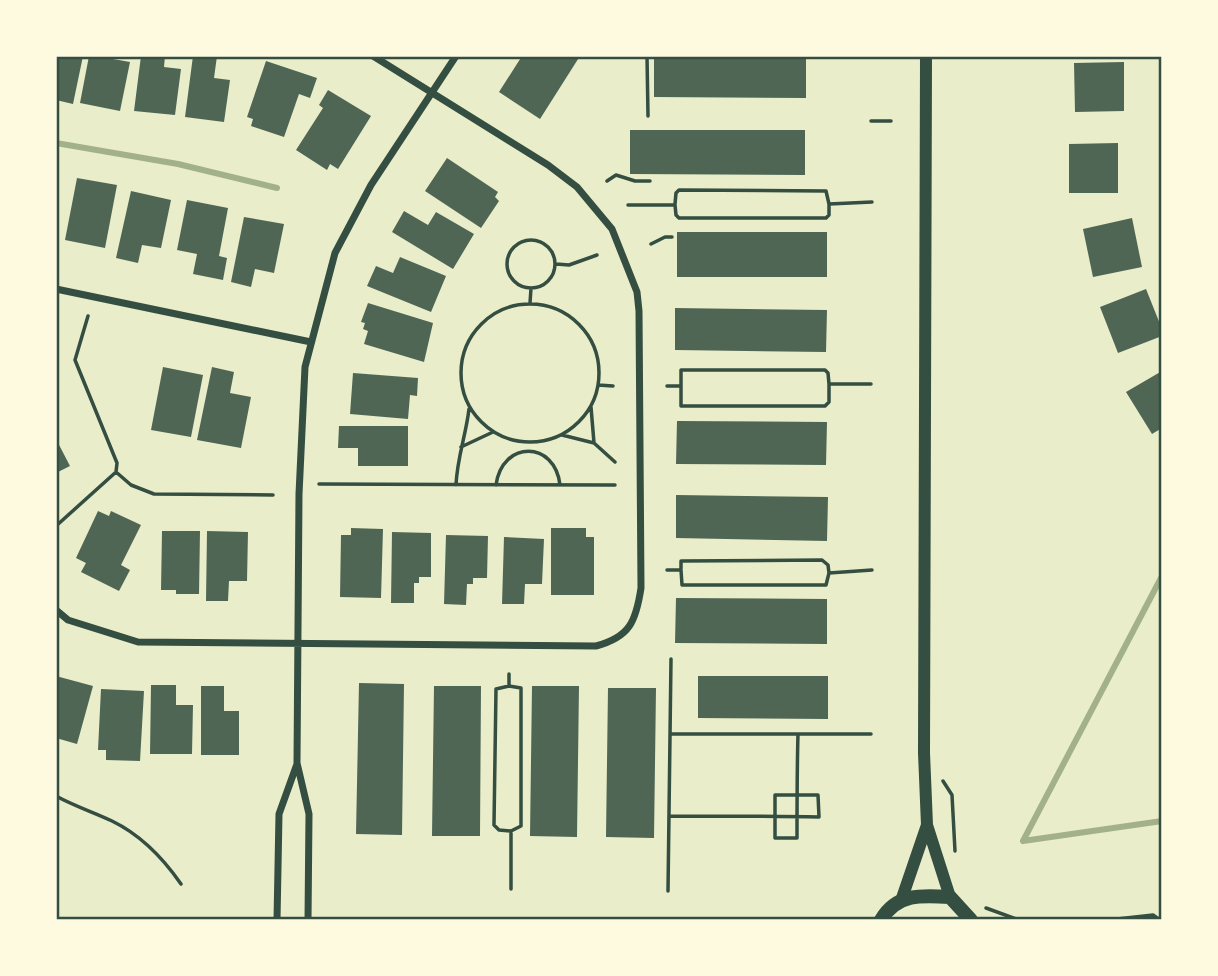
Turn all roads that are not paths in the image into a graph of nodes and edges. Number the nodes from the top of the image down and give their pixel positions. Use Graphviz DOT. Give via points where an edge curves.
graph roads {
  1 [pos="373,56"];
  2 [pos="456,56"];
  3 [pos="926,56"];
  4 [pos="432,94"];
  5 [pos="56,289"];
  6 [pos="311,342"];
  7 [pos="56,610"];
  8 [pos="298,644"];
  9 [pos="297,763"];
  10 [pos="927,825"];
  11 [pos="950,897"];
  12 [pos="902,898"];
  13 [pos="884,915"];
  14 [pos="970,917"];
  15 [pos="277,920"];
  16 [pos="308,920"];
  17 [pos="872,920"];
  18 [pos="985,920"];
  1 -- 4 [label="street"];
  2 -- 4 [label="street"];
  3 -- 10 [label="street"];
  4 -- 6 [label="street" via="349,224 335,253"];
  4 -- 8 [label="street" via="548,165 577,187 612,229 637,292 639,311 638,612 625,633 596,646"];
  5 -- 6 [label="street"];
  6 -- 8 [label="street" via="301,414"];
  7 -- 8 [label="street" via="68,620 138,642"];
  8 -- 9 [label="street"];
  9 -- 15 [label="street" via="279,814"];
  9 -- 16 [label="street" via="309,814"];
  10 -- 11 [label="street"];
  10 -- 12 [label="street"];
  11 -- 12 [label="main road"];
  11 -- 14 [label="main road"];
  12 -- 13 [label="main road"];
  13 -- 17 [label="main road"];
  14 -- 18 [label="main road"];
}
